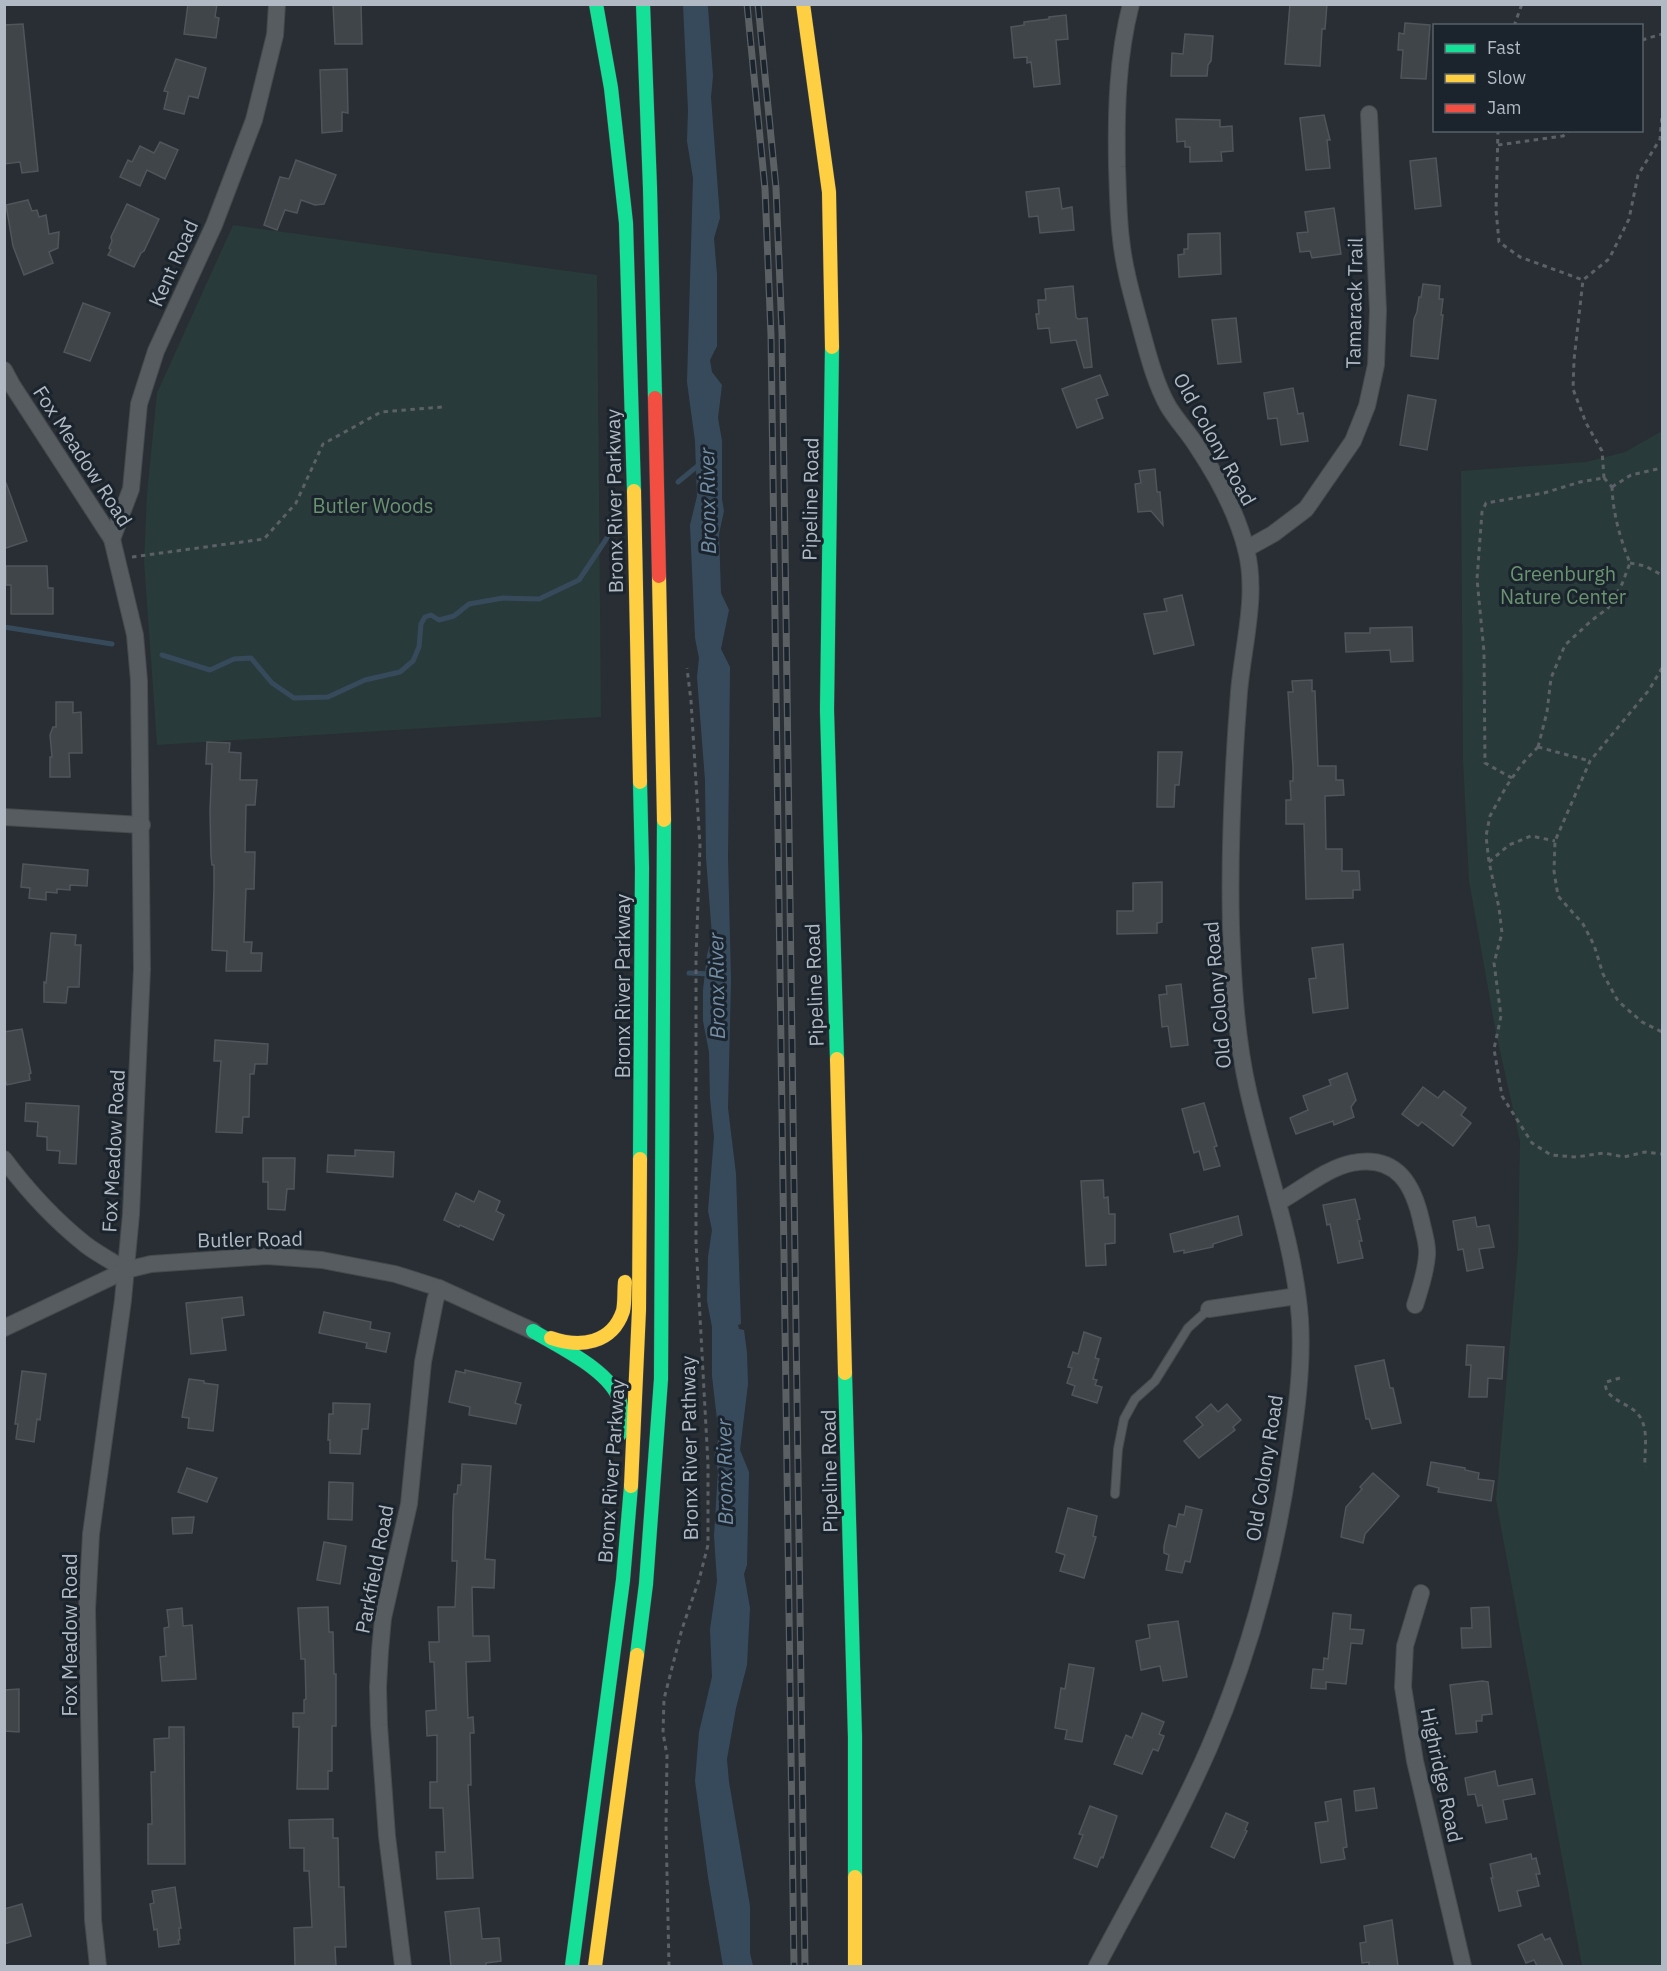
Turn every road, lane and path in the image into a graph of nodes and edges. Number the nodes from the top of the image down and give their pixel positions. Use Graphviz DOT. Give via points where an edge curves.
graph roads {
  1 [pos="277,4"];
  2 [pos="596,4"];
  3 [pos="643,4"];
  4 [pos="803,4"];
  5 [pos="1131,4"];
  6 [pos="1522,4"];
  7 [pos="1515,24"];
  8 [pos="1662,34"];
  9 [pos="1643,39"];
  10 [pos="1369,114"];
  11 [pos="1662,115"];
  12 [pos="1498,132"];
  13 [pos="1568,132"];
  14 [pos="1498,145"];
  15 [pos="1583,280"];
  16 [pos="4,370"];
  17 [pos="442,407"];
  18 [pos="1662,468"];
  19 [pos="1604,478"];
  20 [pos="1612,487"];
  21 [pos="112,539"];
  22 [pos="1246,549"];
  23 [pos="118,559"];
  24 [pos="1630,563"];
  25 [pos="1662,575"];
  26 [pos="1662,668"];
  27 [pos="1538,747"];
  28 [pos="1590,761"];
  29 [pos="1512,778"];
  30 [pos="4,817"];
  31 [pos="142,825"];
  32 [pos="1555,841"];
  33 [pos="1488,862"];
  34 [pos="696,958"];
  35 [pos="1662,1032"];
  36 [pos="640,1144"];
  37 [pos="1662,1154"];
  38 [pos="4,1159"];
  39 [pos="1279,1202"];
  40 [pos="126,1270"];
  41 [pos="439,1288"];
  42 [pos="1297,1296"];
  43 [pos="1414,1305"];
  44 [pos="1209,1309"];
  45 [pos="4,1328"];
  46 [pos="533,1332"];
  47 [pos="1620,1378"];
  48 [pos="618,1466"];
  49 [pos="1645,1467"];
  50 [pos="1115,1494"];
  51 [pos="613,1534"];
  52 [pos="1421,1593"];
  53 [pos="605,1717"];
  54 [pos="98,1966"];
  55 [pos="403,1966"];
  56 [pos="572,1966"];
  57 [pos="595,1966"];
  58 [pos="669,1966"];
  59 [pos="855,1966"];
  60 [pos="1097,1966"];
  61 [pos="1463,1966"];
  1 -- 21 [label="street, Kent Road" via="275,35 254,120 214,225 156,351 139,404 131,489"];
  2 -- 36 [label="main road, Bronx River Parkway" via="615,120 628,257 641,857"];
  3 -- 57 [label="main road" via="665,868 661,1379 644,1595"];
  4 -- 59 [label="main road, Pipeline Road" via="829,192 832,353 827,732 855,1737"];
  5 -- 22 [label="street, Old Colony Road" via="1117,106 1118,208 1127,274 1160,389 1212,472"];
  6 -- 7 [label="path"];
  8 -- 9 [label="path"];
  10 -- 22 [label="street, Tamarack Trail" via="1378,310 1376,365 1367,406 1353,441 1306,509"];
  11 -- 15 [label="path" via="1659,139 1638,175 1629,219 1609,259"];
  12 -- 14 [label="path"];
  13 -- 14 [label="path" via="1563,136"];
  14 -- 15 [label="path" via="1499,242 1520,257"];
  15 -- 19 [label="path" via="1573,389 1602,451"];
  16 -- 21 [label="street, Fox Meadow Road"];
  17 -- 23 [label="path" via="381,412 323,444 296,503 264,539"];
  18 -- 20 [label="path" via="1631,475"];
  19 -- 20 [label="path"];
  19 -- 29 [label="path" via="1486,504 1482,512 1477,579 1484,652 1485,763"];
  20 -- 24 [label="path" via="1613,509"];
  21 -- 23 [label="street, Fox Meadow Road"];
  22 -- 39 [label="street, Old Colony Road" via="1249,608 1231,788 1232,947 1235,1004 1248,1089"];
  23 -- 31 [label="street, Fox Meadow Road" via="135,635"];
  24 -- 25 [label="path"];
  24 -- 27 [label="path" via="1608,608 1566,645 1551,678"];
  26 -- 28 [label="path" via="1649,690"];
  27 -- 28 [label="path"];
  27 -- 29 [label="path"];
  28 -- 32 [label="path"];
  29 -- 33 [label="path" via="1490,816 1486,836"];
  30 -- 31 [label="street"];
  31 -- 40 [label="street, Fox Meadow Road" via="140,1039"];
  32 -- 33 [label="path" via="1531,836 1509,845"];
  32 -- 35 [label="path" via="1557,896 1583,924 1618,1001 1642,1022"];
  33 -- 37 [label="path" via="1502,933 1494,963 1501,1016 1494,1049 1502,1096 1532,1143 1551,1155"];
  34 -- 58 [label="path, Bronx River Pathway" via="696,1242 708,1464 708,1545 664,1699"];
  36 -- 46 [label="main road" via="626,1232 623,1310 614,1327 604,1337 572,1345"];
  36 -- 53 [label="main road, Bronx River Parkway" via="634,1447 623,1580"];
  38 -- 40 [label="street" via="59,1221 87,1246"];
  39 -- 42 [label="street, Old Colony Road"];
  39 -- 43 [label="street" via="1353,1163 1378,1163 1401,1174 1415,1195 1428,1255"];
  40 -- 41 [label="street, Butler Road" via="151,1264 267,1256 362,1267"];
  40 -- 45 [label="street, Butler Road"];
  40 -- 54 [label="street, Fox Meadow Road" via="91,1534 87,1610 93,1920"];
  41 -- 46 [label="street, Butler Road"];
  41 -- 55 [label="street, Parkfield Road" via="423,1362 409,1504 382,1618 378,1687 387,1836"];
  42 -- 44 [label="street"];
  42 -- 60 [label="street, Old Colony Road" via="1300,1341 1296,1420 1276,1536 1260,1596 1209,1746"];
  44 -- 50 [label="lane" via="1188,1328 1155,1381 1135,1400 1124,1419"];
  46 -- 48 [label="main road" via="592,1368 615,1391 621,1413"];
  47 -- 49 [label="path" via="1606,1382 1605,1387 1608,1394 1629,1406 1643,1422"];
  51 -- 53 [label="main road"];
  52 -- 61 [label="street, Highridge Road" via="1405,1646 1403,1687 1415,1761"];
  53 -- 56 [label="main road, Bronx River Parkway"];
}
